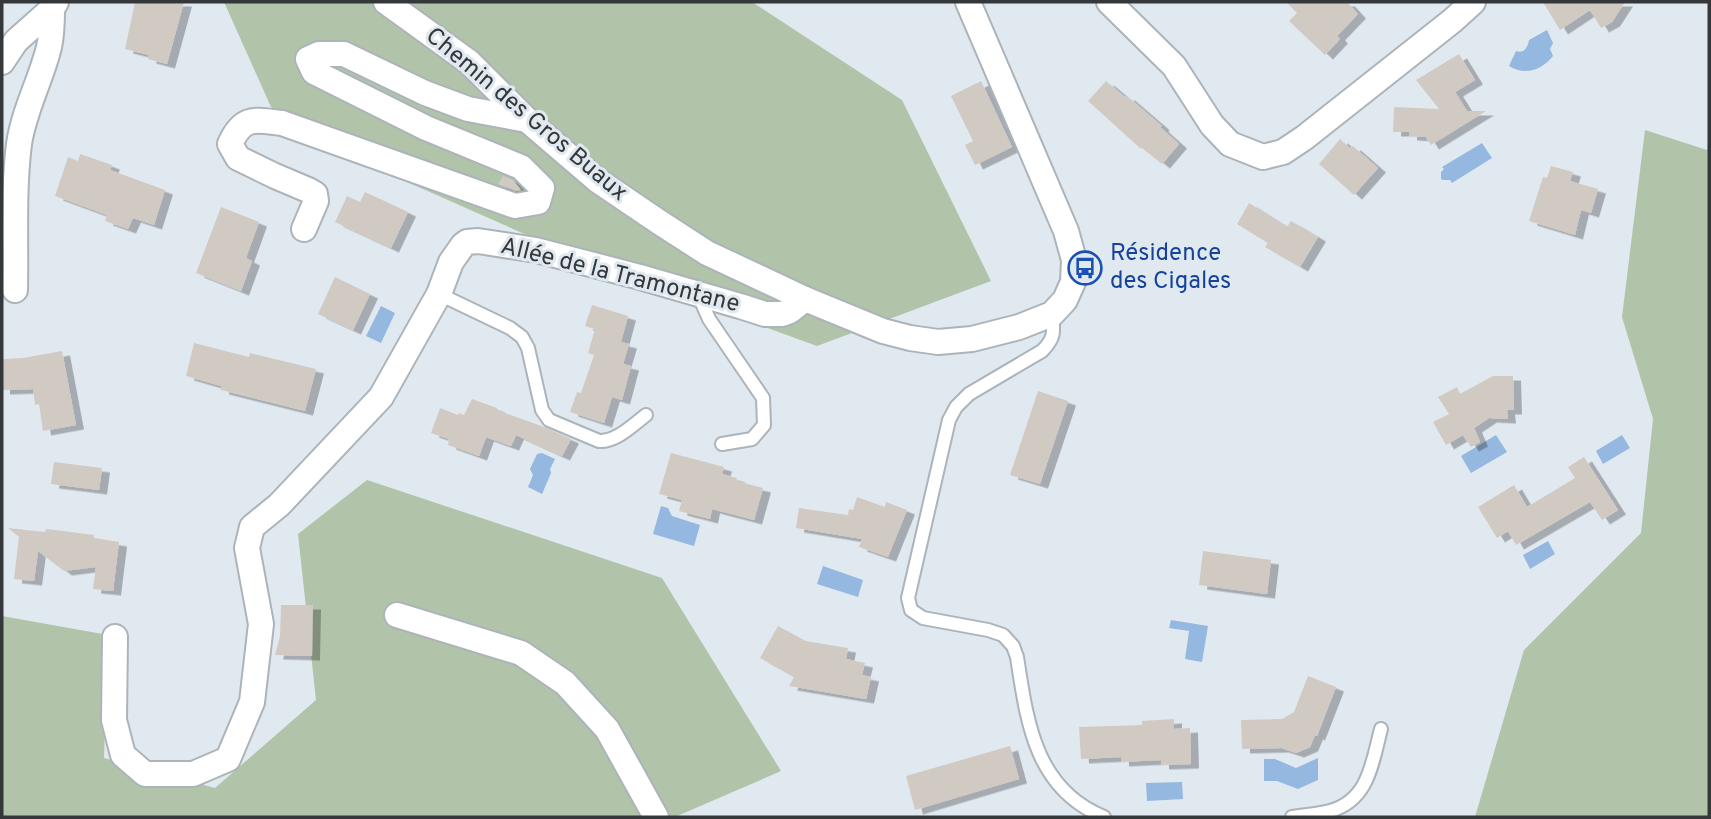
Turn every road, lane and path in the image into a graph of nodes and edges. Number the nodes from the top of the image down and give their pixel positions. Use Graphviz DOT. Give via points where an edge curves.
graph roads {
  1 [pos="386,2"];
  2 [pos="968,2"];
  3 [pos="1109,2"];
  4 [pos="1473,2"];
  5 [pos="54,5"];
  6 [pos="2,62"];
  7 [pos="527,120"];
  8 [pos="304,229"];
  9 [pos="15,290"];
  10 [pos="698,293"];
  11 [pos="439,294"];
  12 [pos="805,299"];
  13 [pos="1052,314"];
  14 [pos="646,415"];
  15 [pos="722,444"];
  16 [pos="397,615"];
  17 [pos="114,637"];
  18 [pos="1381,729"];
  19 [pos="656,817"];
  20 [pos="1104,817"];
  21 [pos="1292,817"];
  1 -- 7 [label="street, Chemin des Gros Buaux" via="469,62"];
  2 -- 13 [label="street" via="1072,250 1073,282"];
  3 -- 4 [label="street" via="1174,66 1212,125 1230,144 1263,157 1283,152 1304,138"];
  5 -- 6 [label="street" via="16,41"];
  5 -- 9 [label="street" via="49,47 19,144"];
  7 -- 8 [label="street" via="468,110 344,54 318,54 308,59 314,72 426,128 521,167 542,188 538,202 515,206 282,123 253,120 237,130 230,144 238,158 314,194 316,201"];
  7 -- 12 [label="street, Chemin des Gros Buaux" via="597,180 707,253"];
  10 -- 11 [label="street, Allée de la Tramontane" via="536,250 478,240 459,249"];
  10 -- 12 [label="street, Allée de la Tramontane" via="774,316"];
  10 -- 15 [label="lane" via="709,319 763,398 764,425 751,439"];
  11 -- 14 [label="lane" via="522,337 542,410 549,420 607,442"];
  11 -- 17 [label="street, Allée de la Tramontane" via="381,397 279,505 252,527 247,548 261,624 252,702 228,760 193,774 145,774 123,755 114,720"];
  12 -- 13 [label="street, Chemin des Gros Buaux" via="883,331 938,342 984,336"];
  13 -- 20 [label="lane" via="1049,344 969,394 949,420 908,598 911,610 923,618 988,630 1003,635 1013,646 1030,730 1050,776 1074,800"];
  16 -- 19 [label="street" via="521,653 565,683 607,729"];
  18 -- 21 [label="lane" via="1369,775 1352,801 1331,811"];
}
